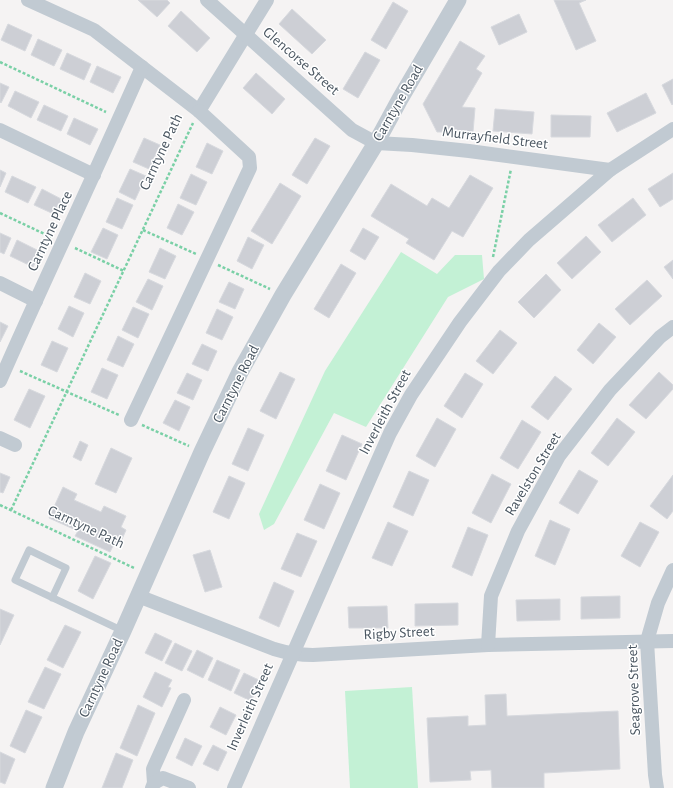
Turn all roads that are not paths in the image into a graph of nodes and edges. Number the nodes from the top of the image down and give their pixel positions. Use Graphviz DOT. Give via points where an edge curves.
graph roads {
  1 [pos="28,0"];
  2 [pos="207,0"];
  3 [pos="267,0"];
  4 [pos="458,0"];
  5 [pos="246,36"];
  6 [pos="142,67"];
  7 [pos="199,112"];
  8 [pos="673,129"];
  9 [pos="0,130"];
  10 [pos="376,142"];
  11 [pos="610,170"];
  12 [pos="94,175"];
  13 [pos="0,283"];
  14 [pos="36,301"];
  15 [pos="673,327"];
  16 [pos="0,381"];
  17 [pos="131,420"];
  18 [pos="0,438"];
  19 [pos="15,445"];
  20 [pos="673,570"];
  21 [pos="138,596"];
  22 [pos="52,598"];
  23 [pos="123,631"];
  24 [pos="647,641"];
  25 [pos="673,641"];
  26 [pos="488,645"];
  27 [pos="292,654"];
  28 [pos="184,700"];
  29 [pos="153,785"];
  30 [pos="54,788"];
  31 [pos="189,788"];
  32 [pos="234,788"];
  33 [pos="657,788"];
  1 -- 6 [label="street" via="94,30"];
  2 -- 5 [label="street, Glencorse Street"];
  3 -- 5 [label="street"];
  4 -- 10 [label="street, Carntyne Road"];
  5 -- 7 [label="street"];
  5 -- 10 [label="street, Glencorse Street" via="352,130"];
  6 -- 7 [label="street"];
  6 -- 12 [label="street, Carntyne Place"];
  7 -- 17 [label="street, Carntyne Path" via="249,157 250,168"];
  8 -- 11 [label="street, Inverleith Street"];
  9 -- 12 [label="street"];
  10 -- 11 [label="street, Murrayfield Street"];
  10 -- 21 [label="street, Carntyne Road" via="283,295 240,372"];
  11 -- 27 [label="street, Inverleith Street" via="529,240 499,271 410,395 390,433"];
  12 -- 14 [label="street, Carntyne Place"];
  13 -- 14 [label="street"];
  14 -- 16 [label="street, Carntyne Place"];
  15 -- 26 [label="street, Ravelston Street" via="660,337 610,390 560,456 518,531 491,596"];
  18 -- 19 [label="street"];
  20 -- 24 [label="street, Seagrove Street" via="658,603"];
  21 -- 23 [label="street, Carntyne Road"];
  21 -- 27 [label="street, Rigby Street"];
  22 -- 22 [label="lane" via="15,580 29,550 66,568"];
  22 -- 23 [label="lane"];
  23 -- 30 [label="street, Carntyne Road" via="76,732"];
  24 -- 25 [label="street, Rigby Street"];
  24 -- 26 [label="street, Rigby Street"];
  24 -- 33 [label="street, Seagrove Street"];
  26 -- 27 [label="street, Rigby Street"];
  27 -- 32 [label="street, Inverleith Street"];
  28 -- 29 [label="street" via="153,769"];
  29 -- 31 [label="street" via="163,778"];
}
